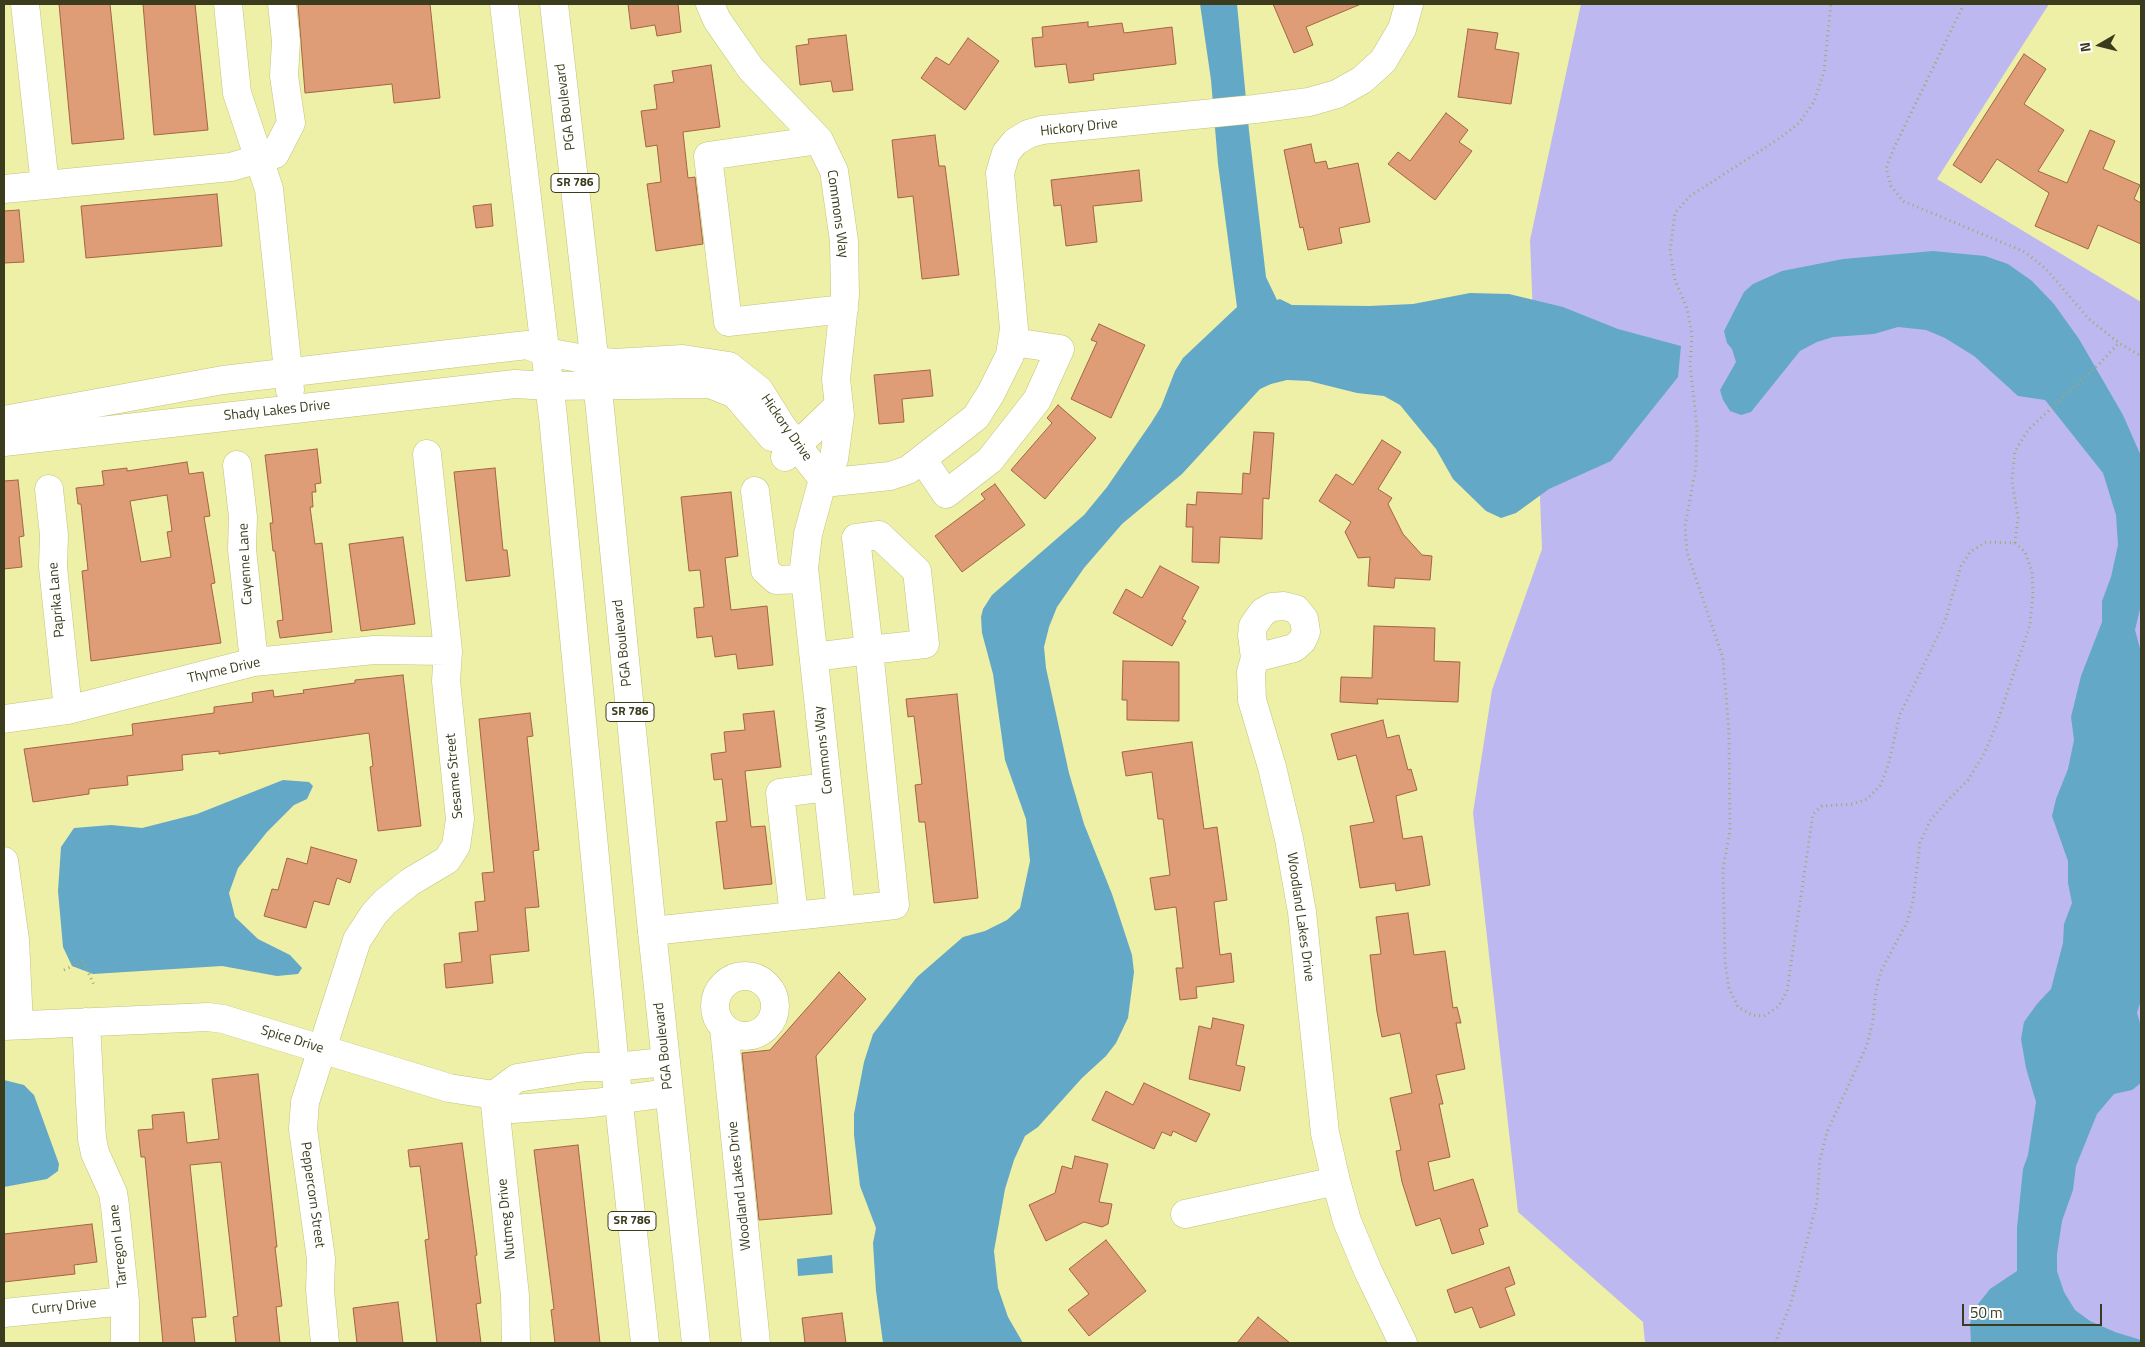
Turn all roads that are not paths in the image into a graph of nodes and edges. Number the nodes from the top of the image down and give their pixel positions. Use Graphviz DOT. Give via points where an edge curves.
graph roads {
  1 [pos="25,4"];
  2 [pos="228,4"];
  3 [pos="282,4"];
  4 [pos="504,4"];
  5 [pos="554,4"];
  6 [pos="710,4"];
  7 [pos="1409,4"];
  8 [pos="819,140"];
  9 [pos="258,159"];
  10 [pos="45,185"];
  11 [pos="4,189"];
  12 [pos="844,309"];
  13 [pos="1013,342"];
  14 [pos="546,352"];
  15 [pos="288,372"];
  16 [pos="596,373"];
  17 [pos="550,386"];
  18 [pos="839,405"];
  19 [pos="292,409"];
  20 [pos="4,420"];
  21 [pos="4,442"];
  22 [pos="791,451"];
  23 [pos="427,454"];
  24 [pos="916,465"];
  25 [pos="237,466"];
  26 [pos="821,487"];
  27 [pos="49,489"];
  28 [pos="755,491"];
  29 [pos="805,579"];
  30 [pos="448,650"];
  31 [pos="814,656"];
  32 [pos="1255,658"];
  33 [pos="254,662"];
  34 [pos="68,710"];
  35 [pos="4,719"];
  36 [pos="827,787"];
  37 [pos="4,861"];
  38 [pos="841,911"];
  39 [pos="794,916"];
  40 [pos="652,931"];
  41 [pos="86,1022"];
  42 [pos="12,1026"];
  43 [pos="724,1028"];
  44 [pos="321,1048"];
  45 [pos="665,1062"];
  46 [pos="615,1067"];
  47 [pos="668,1093"];
  48 [pos="494,1095"];
  49 [pos="619,1098"];
  50 [pos="1336,1181"];
  51 [pos="1185,1214"];
  52 [pos="125,1301"];
  53 [pos="4,1313"];
  54 [pos="126,1343"];
  55 [pos="325,1343"];
  56 [pos="516,1343"];
  57 [pos="645,1343"];
  58 [pos="696,1343"];
  59 [pos="756,1343"];
  60 [pos="1403,1343"];
  1 -- 10 [label="street"];
  2 -- 9 [label="street" via="236,93"];
  3 -- 9 [label="street" via="286,41 284,76 291,123 275,154"];
  4 -- 14 [label="street, SR 786"];
  5 -- 16 [label="street, PGA Boulevard / SR 786"];
  6 -- 8 [label="street, Commons Way" via="717,20 750,68"];
  7 -- 13 [label="street, Hickory Drive" via="1402,29 1391,49 1362,80 1324,99 1042,130 1028,134 1011,147 1000,173"];
  8 -- 12 [label="street, Commons Way" via="834,171 844,241"];
  8 -- 12 [label="street" via="708,156 728,322"];
  9 -- 10 [label="street" via="231,167"];
  9 -- 15 [label="street" via="268,189"];
  10 -- 11 [label="street"];
  12 -- 18 [label="street, Commons Way" via="836,379"];
  13 -- 24 [label="street, Hickory Drive" via="1005,367 976,417"];
  13 -- 24 [label="street" via="1060,349 1037,400 990,460 946,494"];
  14 -- 15 [label="street" via="527,345"];
  14 -- 16 [label="street, Hickory Drive"];
  14 -- 17 [label="street, SR 786"];
  15 -- 19 [label="street"];
  15 -- 20 [label="street" via="222,380"];
  16 -- 17 [label="street, Hickory Drive"];
  16 -- 22 [label="street, Hickory Drive" via="614,363 683,359 729,366 759,390"];
  16 -- 40 [label="street, PGA Boulevard / SR 786"];
  17 -- 19 [label="street, Shady Lakes Drive" via="515,384"];
  17 -- 46 [label="street, SR 786"];
  18 -- 22 [label="street"];
  18 -- 26 [label="street, Commons Way" via="834,459"];
  19 -- 21 [label="street, Shady Lakes Drive"];
  22 -- 26 [label="street, Hickory Drive"];
  23 -- 30 [label="street, Sesame Street"];
  24 -- 26 [label="street, Hickory Drive" via="876,479 833,482"];
  25 -- 33 [label="street, Cayenne Lane"];
  26 -- 29 [label="street, Commons Way" via="808,534"];
  27 -- 34 [label="street, Paprika Lane" via="54,536 53,567"];
  28 -- 29 [label="street" via="765,570 776,580"];
  29 -- 31 [label="street, Commons Way"];
  30 -- 33 [label="street, Thyme Drive" via="374,650"];
  30 -- 44 [label="street, Sesame Street" via="446,681 460,819 456,846 447,860 397,891 365,926 351,953"];
  31 -- 36 [label="street, Commons Way"];
  31 -- 38 [label="street" via="869,650 895,905"];
  32 -- 50 [label="street, Woodland Lakes Drive" via="1251,672 1252,700 1289,839 1302,912 1325,1132"];
  33 -- 34 [label="street, Thyme Drive"];
  34 -- 35 [label="street, Thyme Drive"];
  36 -- 38 [label="street, Commons Way"];
  36 -- 39 [label="street" via="780,794"];
  37 -- 42 [label="street" via="15,940"];
  38 -- 39 [label="street"];
  39 -- 40 [label="street"];
  40 -- 45 [label="street, PGA Boulevard / SR 786"];
  41 -- 42 [label="street, Spice Drive"];
  41 -- 44 [label="street, Spice Drive" via="208,1017"];
  41 -- 52 [label="street, Tarregon Lane" via="92,1139 115,1206"];
  43 -- 59 [label="street, Woodland Lakes Drive"];
  44 -- 48 [label="street, Spice Drive" via="449,1088"];
  44 -- 55 [label="street, Peppercorn Street" via="305,1102 303,1129 308,1184 316,1213 320,1250"];
  45 -- 46 [label="street"];
  45 -- 47 [label="street, PGA Boulevard / SR 786"];
  46 -- 48 [label="street" via="585,1067 517,1078"];
  46 -- 49 [label="street, SR 786"];
  47 -- 49 [label="street, Spice Drive"];
  47 -- 58 [label="street, PGA Boulevard / SR 786"];
  48 -- 49 [label="street, Spice Drive" via="513,1109"];
  48 -- 56 [label="street, Nutmeg Drive" via="515,1296"];
  49 -- 57 [label="street, SR 786"];
  50 -- 51 [label="street"];
  50 -- 60 [label="street, Woodland Lakes Drive" via="1347,1221"];
  52 -- 53 [label="street, Curry Drive"];
  52 -- 54 [label="street, Tarregon Lane"];
}
